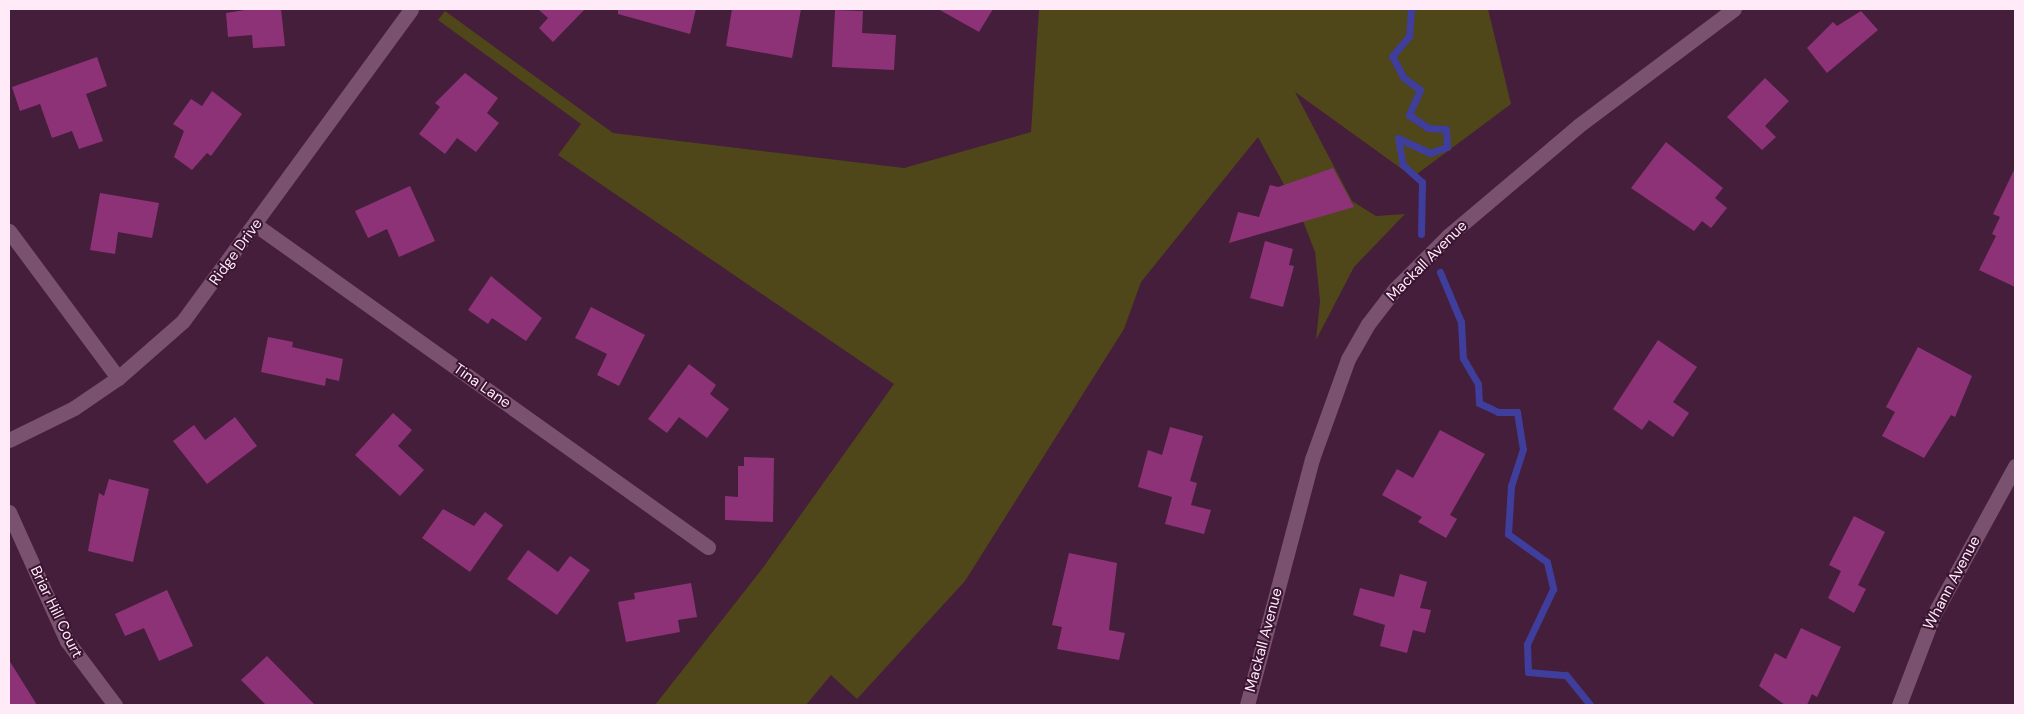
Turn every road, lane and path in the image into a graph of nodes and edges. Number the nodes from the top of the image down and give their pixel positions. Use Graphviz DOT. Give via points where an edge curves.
graph roads {
  1 [pos="411,9"];
  2 [pos="1734,9"];
  3 [pos="256,225"];
  4 [pos="9,231"];
  5 [pos="118,378"];
  6 [pos="9,440"];
  7 [pos="2015,466"];
  8 [pos="9,512"];
  9 [pos="708,547"];
  10 [pos="115,705"];
  11 [pos="1247,705"];
  12 [pos="1899,705"];
  1 -- 3 [label="street, Ridge Drive"];
  2 -- 11 [label="street, Mackall Avenue" via="1578,126 1448,236 1395,289 1368,324 1337,387 1312,459"];
  3 -- 5 [label="street, Ridge Drive" via="183,321"];
  3 -- 9 [label="street, Tina Lane"];
  4 -- 5 [label="street"];
  5 -- 6 [label="street, Ridge Drive" via="74,408"];
  7 -- 12 [label="street, Whann Avenue" via="1933,616"];
  8 -- 10 [label="street, Briar Hill Court" via="67,641"];
}
